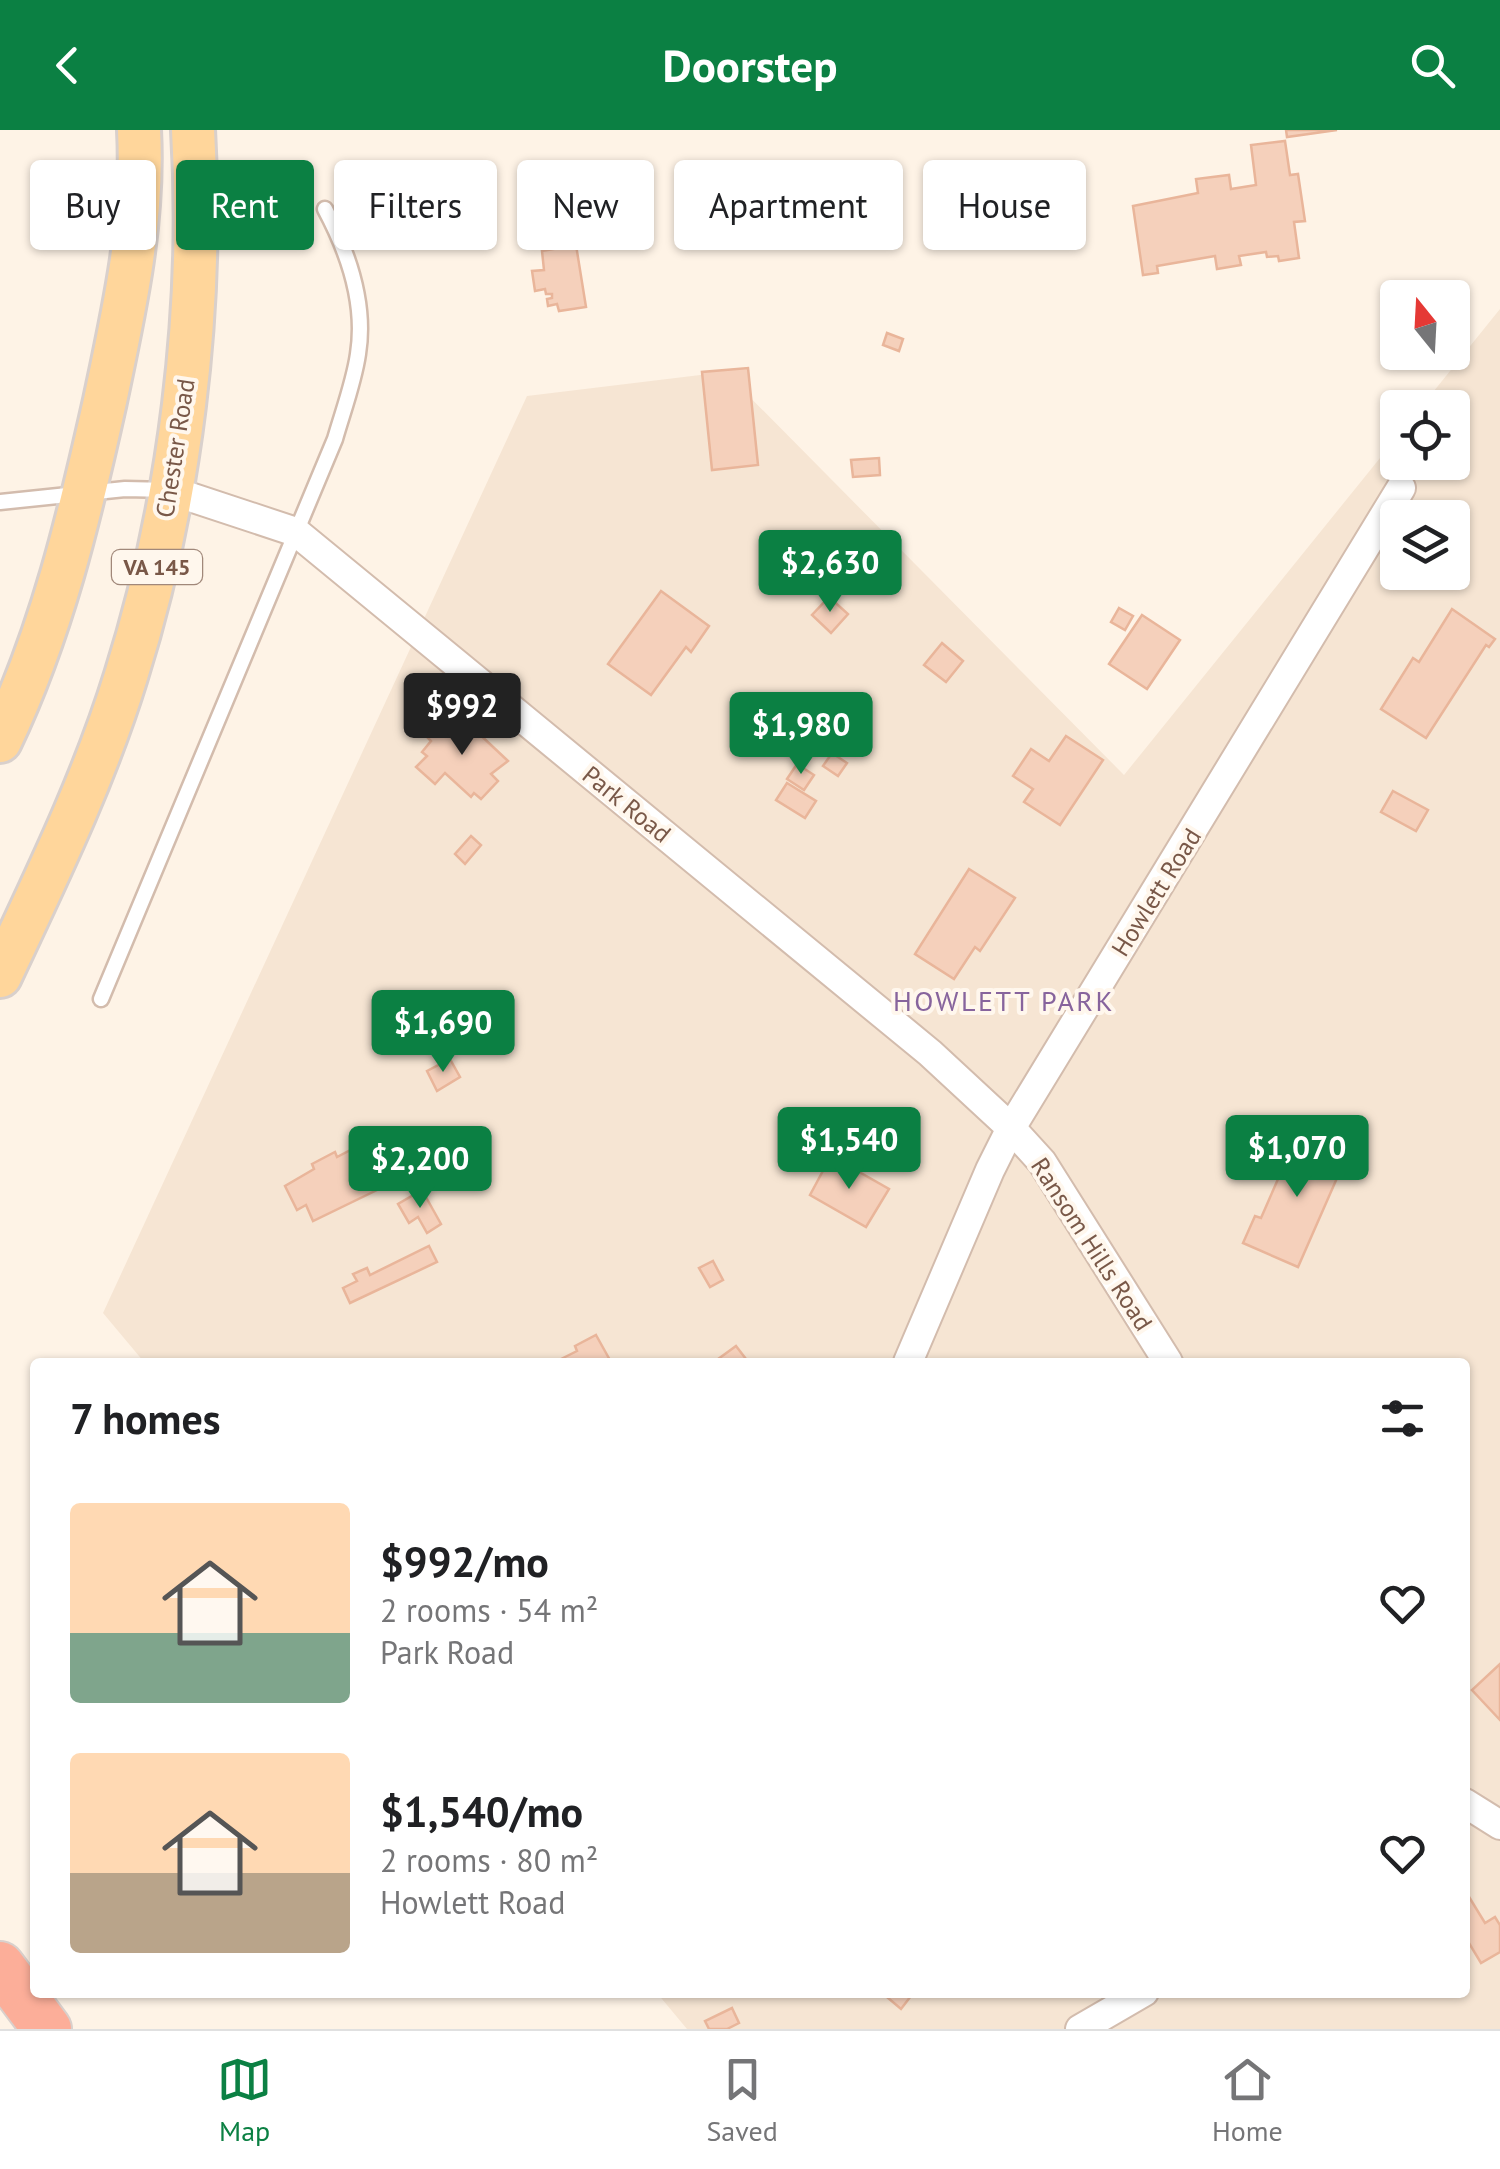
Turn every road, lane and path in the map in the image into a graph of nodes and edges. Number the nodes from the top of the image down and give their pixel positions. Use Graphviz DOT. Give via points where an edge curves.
graph roads {
  1 [pos="139,130"];
  2 [pos="193,130"];
  3 [pos="325,209"];
  4 [pos="1401,488"];
  5 [pos="169,490"];
  6 [pos="84,495"];
  7 [pos="0,502"];
  8 [pos="296,532"];
  9 [pos="0,742"];
  10 [pos="0,976"];
  11 [pos="101,999"];
  12 [pos="1012,1128"];
  13 [pos="910,1358"];
  14 [pos="1166,1358"];
  15 [pos="1470,1806"];
  16 [pos="1500,1825"];
  17 [pos="0,1966"];
  18 [pos="1134,1998"];
  19 [pos="47,2029"];
  20 [pos="1080,2029"];
  1 -- 6 [label="main road" via="128,290"];
  2 -- 5 [label="main road, Chester Road / VA 145" via="194,306"];
  3 -- 8 [label="lane" via="346,249 359,352 336,438"];
  4 -- 12 [label="street, Howlett Road"];
  5 -- 6 [label="lane"];
  5 -- 8 [label="street, Park Road"];
  5 -- 10 [label="main road, Chester Road / VA 145" via="156,570 126,678 79,805"];
  6 -- 7 [label="lane"];
  6 -- 9 [label="main road" via="55,607"];
  8 -- 11 [label="lane"];
  8 -- 12 [label="street, Park Road" via="930,1053"];
  12 -- 13 [label="street, Howlett Road"];
  12 -- 14 [label="street, Ransom Hills Road" via="1068,1199"];
  15 -- 16 [label="street"];
  17 -- 19 [label="highway"];
  18 -- 20 [label="street"];
}
